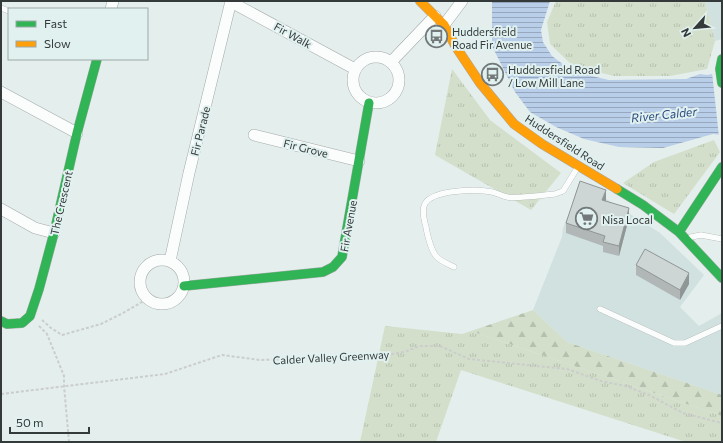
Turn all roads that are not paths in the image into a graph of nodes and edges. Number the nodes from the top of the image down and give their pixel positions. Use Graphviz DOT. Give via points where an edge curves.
graph roads {
  1 [pos="231,1"];
  2 [pos="420,1"];
  3 [pos="462,1"];
  4 [pos="435,16"];
  5 [pos="444,25"];
  6 [pos="97,60"];
  7 [pos="390,62"];
  8 [pos="721,64"];
  9 [pos="355,69"];
  10 [pos="722,83"];
  11 [pos="1,92"];
  12 [pos="370,103"];
  13 [pos="77,134"];
  14 [pos="254,135"];
  15 [pos="359,161"];
  16 [pos="578,166"];
  17 [pos="722,167"];
  18 [pos="1,209"];
  19 [pos="54,233"];
  20 [pos="682,235"];
  21 [pos="722,239"];
  22 [pos="170,261"];
  23 [pos="454,267"];
  24 [pos="722,277"];
  25 [pos="184,286"];
  26 [pos="600,309"];
  27 [pos="1,321"];
  28 [pos="722,326"];
  1 -- 9 [label="street, Fir Walk"];
  1 -- 22 [label="street, Fir Parade"];
  2 -- 4 [label="main road, Huddersfield Road"];
  3 -- 5 [label="street"];
  4 -- 5 [label="main road, Huddersfield Road"];
  4 -- 7 [label="street"];
  5 -- 16 [label="main road, Huddersfield Road" via="480,83 514,124"];
  6 -- 13 [label="main road, The Crescent"];
  7 -- 9 [label="street" via="378,56 371,57 364,59"];
  7 -- 12 [label="street" via="399,75 396,91 385,102"];
  8 -- 10 [label="main road"];
  9 -- 12 [label="street" via="352,76 354,90 363,100"];
  11 -- 13 [label="street"];
  12 -- 15 [label="main road, Fir Avenue"];
  13 -- 19 [label="main road, The Crescent"];
  14 -- 15 [label="street, Fir Grove"];
  15 -- 25 [label="main road, Fir Avenue" via="342,257 333,268 323,272"];
  16 -- 20 [label="main road, Huddersfield Road" via="643,205"];
  16 -- 23 [label="lane" via="563,191 556,194 507,197 481,190 445,193 427,200 423,214 434,253"];
  17 -- 20 [label="main road"];
  18 -- 19 [label="street" via="35,228"];
  19 -- 27 [label="main road, The Crescent" via="30,316 22,323 6,324"];
  20 -- 21 [label="lane"];
  20 -- 24 [label="main road, Huddersfield Road"];
  22 -- 25 [label="street" via="181,271"];
  22 -- 25 [label="street" via="157,260 145,267 140,280 143,294 153,302 166,304 178,297"];
  26 -- 28 [label="lane" via="674,343 685,343"];
}
